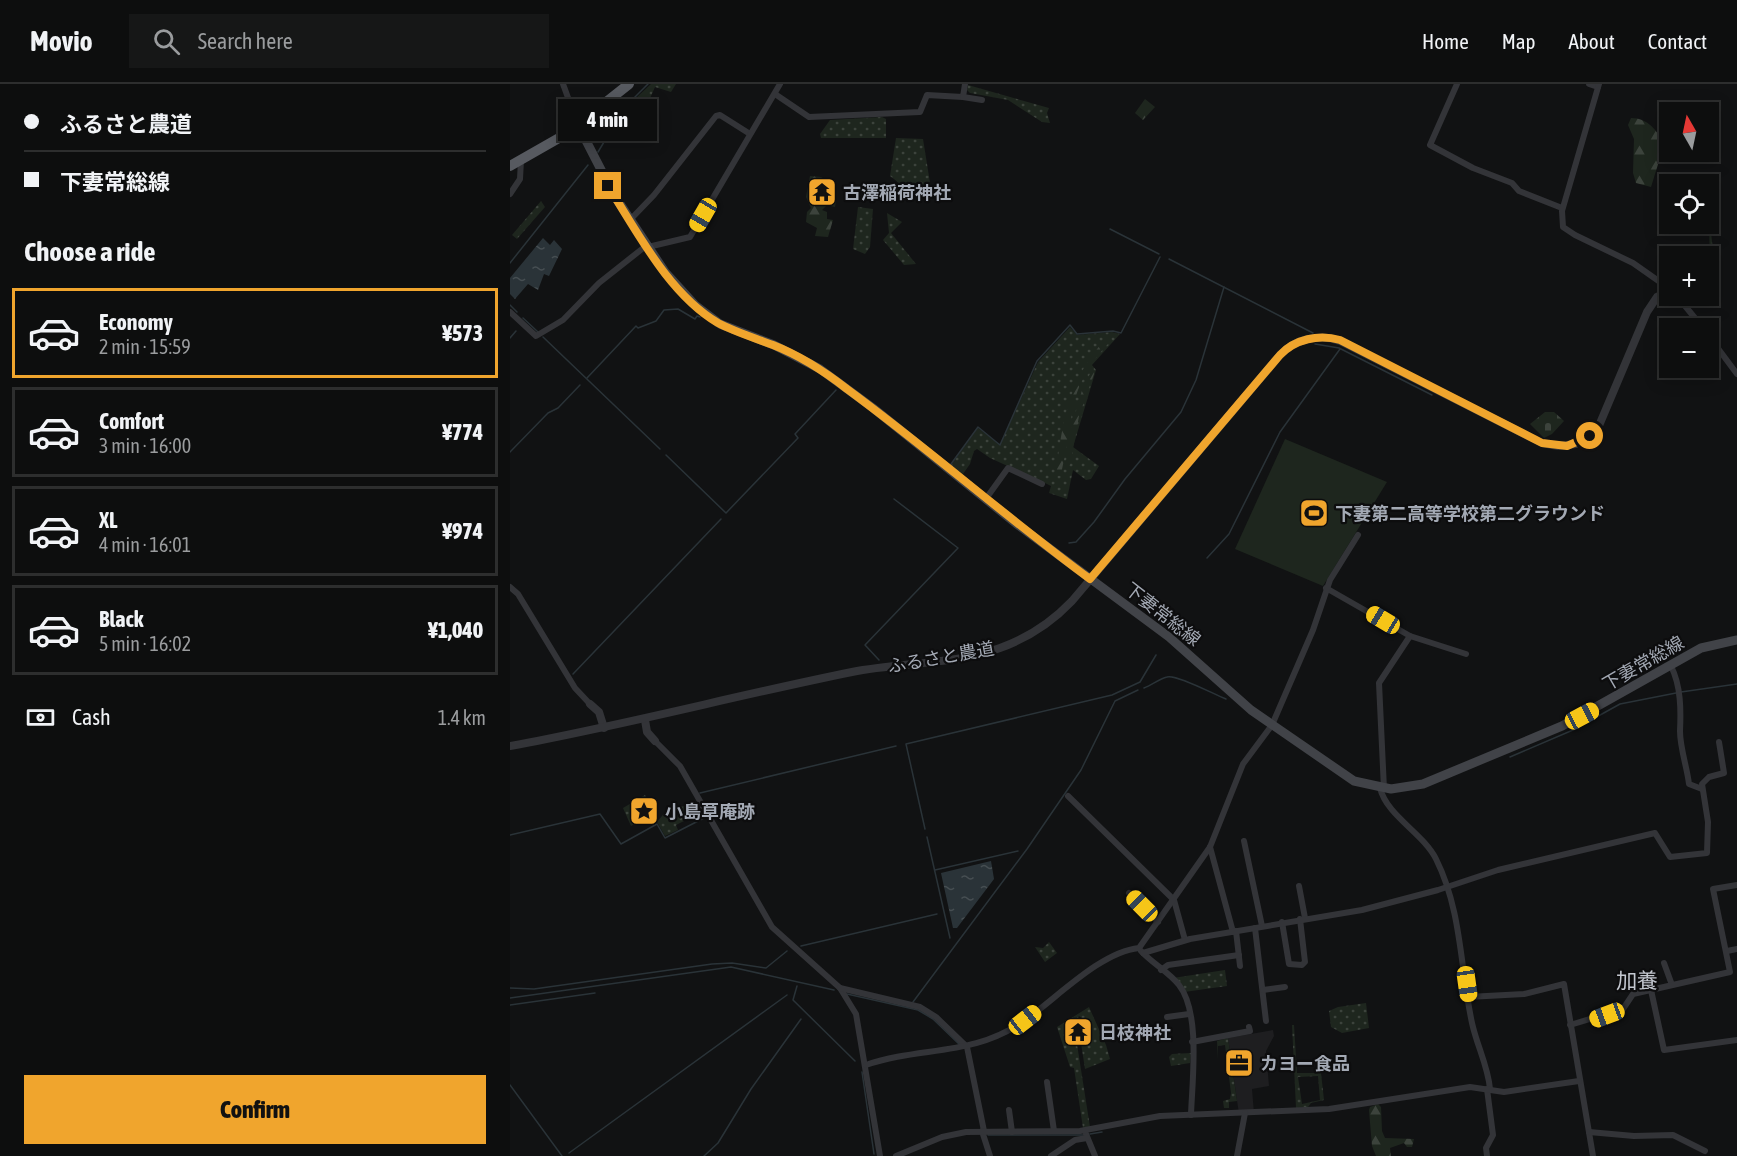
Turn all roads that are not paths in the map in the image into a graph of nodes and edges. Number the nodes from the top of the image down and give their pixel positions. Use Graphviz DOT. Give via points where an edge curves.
graph roads {
  1 [pos="563,84"];
  2 [pos="629,84"];
  3 [pos="780,84"];
  4 [pos="965,84"];
  5 [pos="1457,84"];
  6 [pos="1589,84"];
  7 [pos="1599,86"];
  8 [pos="775,94"];
  9 [pos="963,97"];
  10 [pos="982,99"];
  11 [pos="578,125"];
  12 [pos="750,134"];
  13 [pos="515,163"];
  14 [pos="510,194"];
  15 [pos="1562,208"];
  16 [pos="630,220"];
  17 [pos="647,246"];
  18 [pos="1659,282"];
  19 [pos="1659,295"];
  20 [pos="1685,306"];
  21 [pos="510,312"];
  22 [pos="1695,318"];
  23 [pos="1719,350"];
  24 [pos="1737,374"];
  25 [pos="1042,484"];
  26 [pos="985,500"];
  27 [pos="1358,535"];
  28 [pos="1090,579"];
  29 [pos="510,587"];
  30 [pos="1326,588"];
  31 [pos="1410,636"];
  32 [pos="1737,640"];
  33 [pos="1466,654"];
  34 [pos="1671,666"];
  35 [pos="590,704"];
  36 [pos="645,720"];
  37 [pos="1272,725"];
  38 [pos="604,728"];
  39 [pos="655,741"];
  40 [pos="1719,742"];
  41 [pos="510,746"];
  42 [pos="1382,788"];
  43 [pos="1702,789"];
  44 [pos="1068,796"];
  45 [pos="1244,842"];
  46 [pos="1210,847"];
  47 [pos="1737,885"];
  48 [pos="1299,886"];
  49 [pos="1447,887"];
  50 [pos="1129,893"];
  51 [pos="1174,900"];
  52 [pos="1302,919"];
  53 [pos="1158,922"];
  54 [pos="1282,922"];
  55 [pos="1258,927"];
  56 [pos="1235,931"];
  57 [pos="1185,940"];
  58 [pos="1737,949"];
  59 [pos="1141,950"];
  60 [pos="1727,951"];
  61 [pos="1239,955"];
  62 [pos="1664,963"];
  63 [pos="1240,966"];
  64 [pos="1161,970"];
  65 [pos="1672,985"];
  66 [pos="1285,987"];
  67 [pos="840,988"];
  68 [pos="1263,990"];
  69 [pos="1651,990"];
  70 [pos="1468,997"];
  71 [pos="1190,1014"];
  72 [pos="1167,1017"];
  73 [pos="1266,1021"];
  74 [pos="1570,1025"];
  75 [pos="1249,1027"];
  76 [pos="1737,1040"];
  77 [pos="1192,1042"];
  78 [pos="967,1047"];
  79 [pos="866,1065"];
  80 [pos="1579,1081"];
  81 [pos="1047,1082"];
  82 [pos="1488,1089"];
  83 [pos="1009,1110"];
  84 [pos="1245,1113"];
  85 [pos="1191,1115"];
  86 [pos="983,1131"];
  87 [pos="1054,1131"];
  88 [pos="1012,1132"];
  89 [pos="1589,1132"];
  90 [pos="1086,1134"];
  91 [pos="1705,1151"];
  92 [pos="880,1156"];
  93 [pos="896,1156"];
  94 [pos="990,1156"];
  95 [pos="1051,1156"];
  96 [pos="1095,1156"];
  97 [pos="1237,1156"];
  98 [pos="1487,1156"];
  99 [pos="1593,1156"];
  1 -- 11 [label="street"];
  2 -- 11 [label="highway"];
  3 -- 8 [label="street"];
  4 -- 9 [label="street"];
  5 -- 15 [label="street" via="1430,145 1512,183 1519,191"];
  6 -- 7 [label="street"];
  7 -- 15 [label="street"];
  8 -- 9 [label="street" via="812,118 920,112 927,94"];
  8 -- 12 [label="street"];
  9 -- 10 [label="street"];
  11 -- 13 [label="highway"];
  11 -- 16 [label="main road, 下妻常総線"];
  12 -- 16 [label="street" via="716,116"];
  12 -- 17 [label="street" via="690,237"];
  13 -- 14 [label="street" via="520,179"];
  15 -- 18 [label="street" via="1561,220 1568,231 1632,263"];
  16 -- 17 [label="main road, 下妻常総線"];
  17 -- 21 [label="street" via="599,282 563,320 536,336"];
  17 -- 26 [label="main road, 下妻常総線" via="683,294 703,312 720,324 774,345 820,369"];
  19 -- 28 [label="street, ふるさと農道" via="1651,304 1602,424 1582,441 1567,446 1537,441 1340,340 1323,337 1295,344 1280,355"];
  20 -- 22 [label="street"];
  23 -- 24 [label="street"];
  25 -- 26 [label="street" via="1008,468"];
  26 -- 28 [label="main road, 下妻常総線"];
  27 -- 30 [label="street"];
  28 -- 36 [label="street, ふるさと農道" via="1049,622 992,650 856,671"];
  28 -- 37 [label="main road, 下妻常総線" via="1176,643"];
  29 -- 35 [label="street" via="575,688"];
  30 -- 31 [label="street"];
  30 -- 37 [label="street" via="1313,630"];
  31 -- 33 [label="street"];
  31 -- 42 [label="street" via="1379,683"];
  32 -- 34 [label="main road, 下妻常総線" via="1701,648"];
  34 -- 42 [label="main road, 下妻常総線" via="1518,746 1423,784"];
  34 -- 43 [label="street" via="1679,693 1683,720 1680,730 1689,784"];
  35 -- 38 [label="street" via="599,712"];
  36 -- 38 [label="street, ふるさと農道"];
  36 -- 39 [label="street"];
  37 -- 42 [label="main road, 下妻常総線" via="1348,777"];
  37 -- 46 [label="street" via="1243,764"];
  38 -- 41 [label="street, ふるさと農道"];
  39 -- 67 [label="street" via="680,766 772,927"];
  40 -- 43 [label="street" via="1724,774 1706,779"];
  42 -- 49 [label="street" via="1384,800 1431,850"];
  43 -- 49 [label="street" via="1708,822 1707,853 1670,857 1655,833 1498,870"];
  44 -- 51 [label="street"];
  45 -- 55 [label="street"];
  46 -- 51 [label="street"];
  46 -- 56 [label="street"];
  47 -- 60 [label="street" via="1713,889"];
  48 -- 52 [label="street"];
  49 -- 52 [label="street" via="1362,910"];
  49 -- 70 [label="street" via="1460,933"];
  50 -- 53 [label="street"];
  51 -- 53 [label="street"];
  51 -- 57 [label="street"];
  52 -- 54 [label="street"];
  52 -- 54 [label="street" via="1302,965 1289,964"];
  53 -- 59 [label="street"];
  54 -- 55 [label="street"];
  55 -- 56 [label="street"];
  55 -- 68 [label="street"];
  56 -- 57 [label="street"];
  56 -- 61 [label="street"];
  57 -- 59 [label="street"];
  58 -- 60 [label="street"];
  59 -- 64 [label="street"];
  59 -- 78 [label="street" via="1126,950 1107,960 1007,1032"];
  60 -- 65 [label="street" via="1730,972"];
  61 -- 63 [label="street"];
  61 -- 64 [label="street" via="1168,965"];
  62 -- 65 [label="street"];
  64 -- 71 [label="street" via="1180,986"];
  65 -- 69 [label="street"];
  66 -- 68 [label="street"];
  67 -- 78 [label="street" via="920,1007"];
  67 -- 79 [label="street" via="856,1014"];
  68 -- 73 [label="street"];
  69 -- 74 [label="street" via="1633,994 1623,1009"];
  69 -- 76 [label="street" via="1664,1050"];
  70 -- 74 [label="street" via="1524,994 1564,984"];
  70 -- 82 [label="street"];
  71 -- 72 [label="street"];
  71 -- 77 [label="street"];
  74 -- 80 [label="street"];
  75 -- 77 [label="street" via="1250,1031"];
  77 -- 85 [label="street"];
  78 -- 79 [label="street"];
  78 -- 86 [label="street"];
  79 -- 92 [label="street"];
  80 -- 82 [label="street" via="1504,1092"];
  80 -- 89 [label="street"];
  81 -- 87 [label="street"];
  82 -- 84 [label="street" via="1470,1087 1340,1108"];
  82 -- 98 [label="street" via="1493,1135 1486,1148"];
  83 -- 88 [label="street"];
  84 -- 85 [label="street"];
  84 -- 97 [label="street"];
  85 -- 90 [label="street" via="1151,1117"];
  86 -- 88 [label="street"];
  86 -- 93 [label="street" via="946,1136"];
  86 -- 94 [label="street"];
  87 -- 88 [label="street"];
  87 -- 90 [label="street"];
  89 -- 91 [label="street" via="1673,1135"];
  89 -- 99 [label="street"];
  90 -- 95 [label="street"];
  90 -- 96 [label="street"];
}
